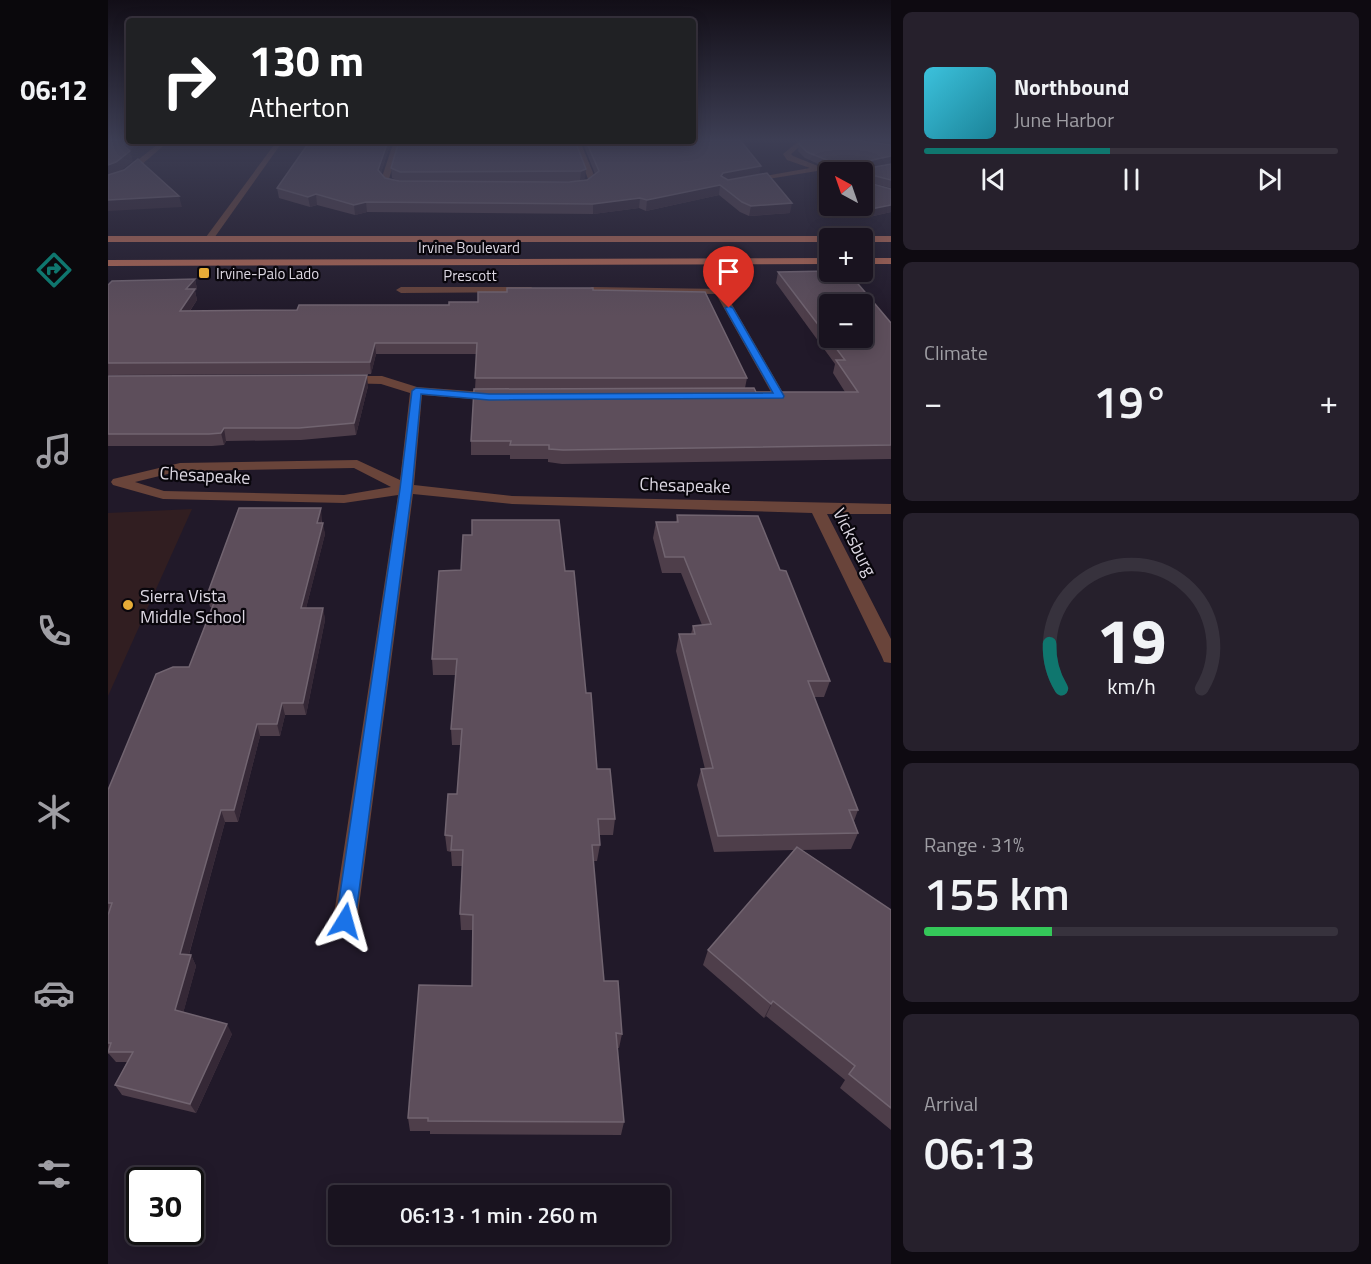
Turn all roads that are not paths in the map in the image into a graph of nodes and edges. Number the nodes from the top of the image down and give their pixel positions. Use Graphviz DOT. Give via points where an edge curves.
graph roads {
  1 [pos="238,199"];
  2 [pos="819,238"];
  3 [pos="873,238"];
  4 [pos="891,238"];
  5 [pos="108,239"];
  6 [pos="209,239"];
  7 [pos="819,261"];
  8 [pos="873,261"];
  9 [pos="891,261"];
  10 [pos="108,263"];
  11 [pos="400,290"];
  12 [pos="542,290"];
  13 [pos="578,290"];
  14 [pos="334,380"];
  15 [pos="416,391"];
  16 [pos="744,396"];
  17 [pos="512,397"];
  18 [pos="406,489"];
  19 [pos="891,508"];
  20 [pos="817,509"];
  21 [pos="891,657"];
  22 [pos="345,921"];
  1 -- 6 [label="street"];
  2 -- 6 [label="main road, Irvine Boulevard"];
  3 -- 4 [label="main road"];
  5 -- 6 [label="main road, Irvine Boulevard"];
  7 -- 10 [label="main road, Irvine Boulevard"];
  8 -- 9 [label="main road"];
  11 -- 12 [label="street, Prescott"];
  13 -- 16 [label="street" via="719,291 780,396"];
  14 -- 15 [label="street" via="382,380"];
  15 -- 17 [label="street"];
  15 -- 18 [label="street"];
  18 -- 18 [label="street, Chesapeake" via="357,464 180,466 118,482 174,496 344,499"];
  18 -- 20 [label="street, Chesapeake" via="512,500"];
  18 -- 22 [label="street"];
  19 -- 20 [label="street, Chesapeake"];
  20 -- 21 [label="street, Vicksburg"];
}
